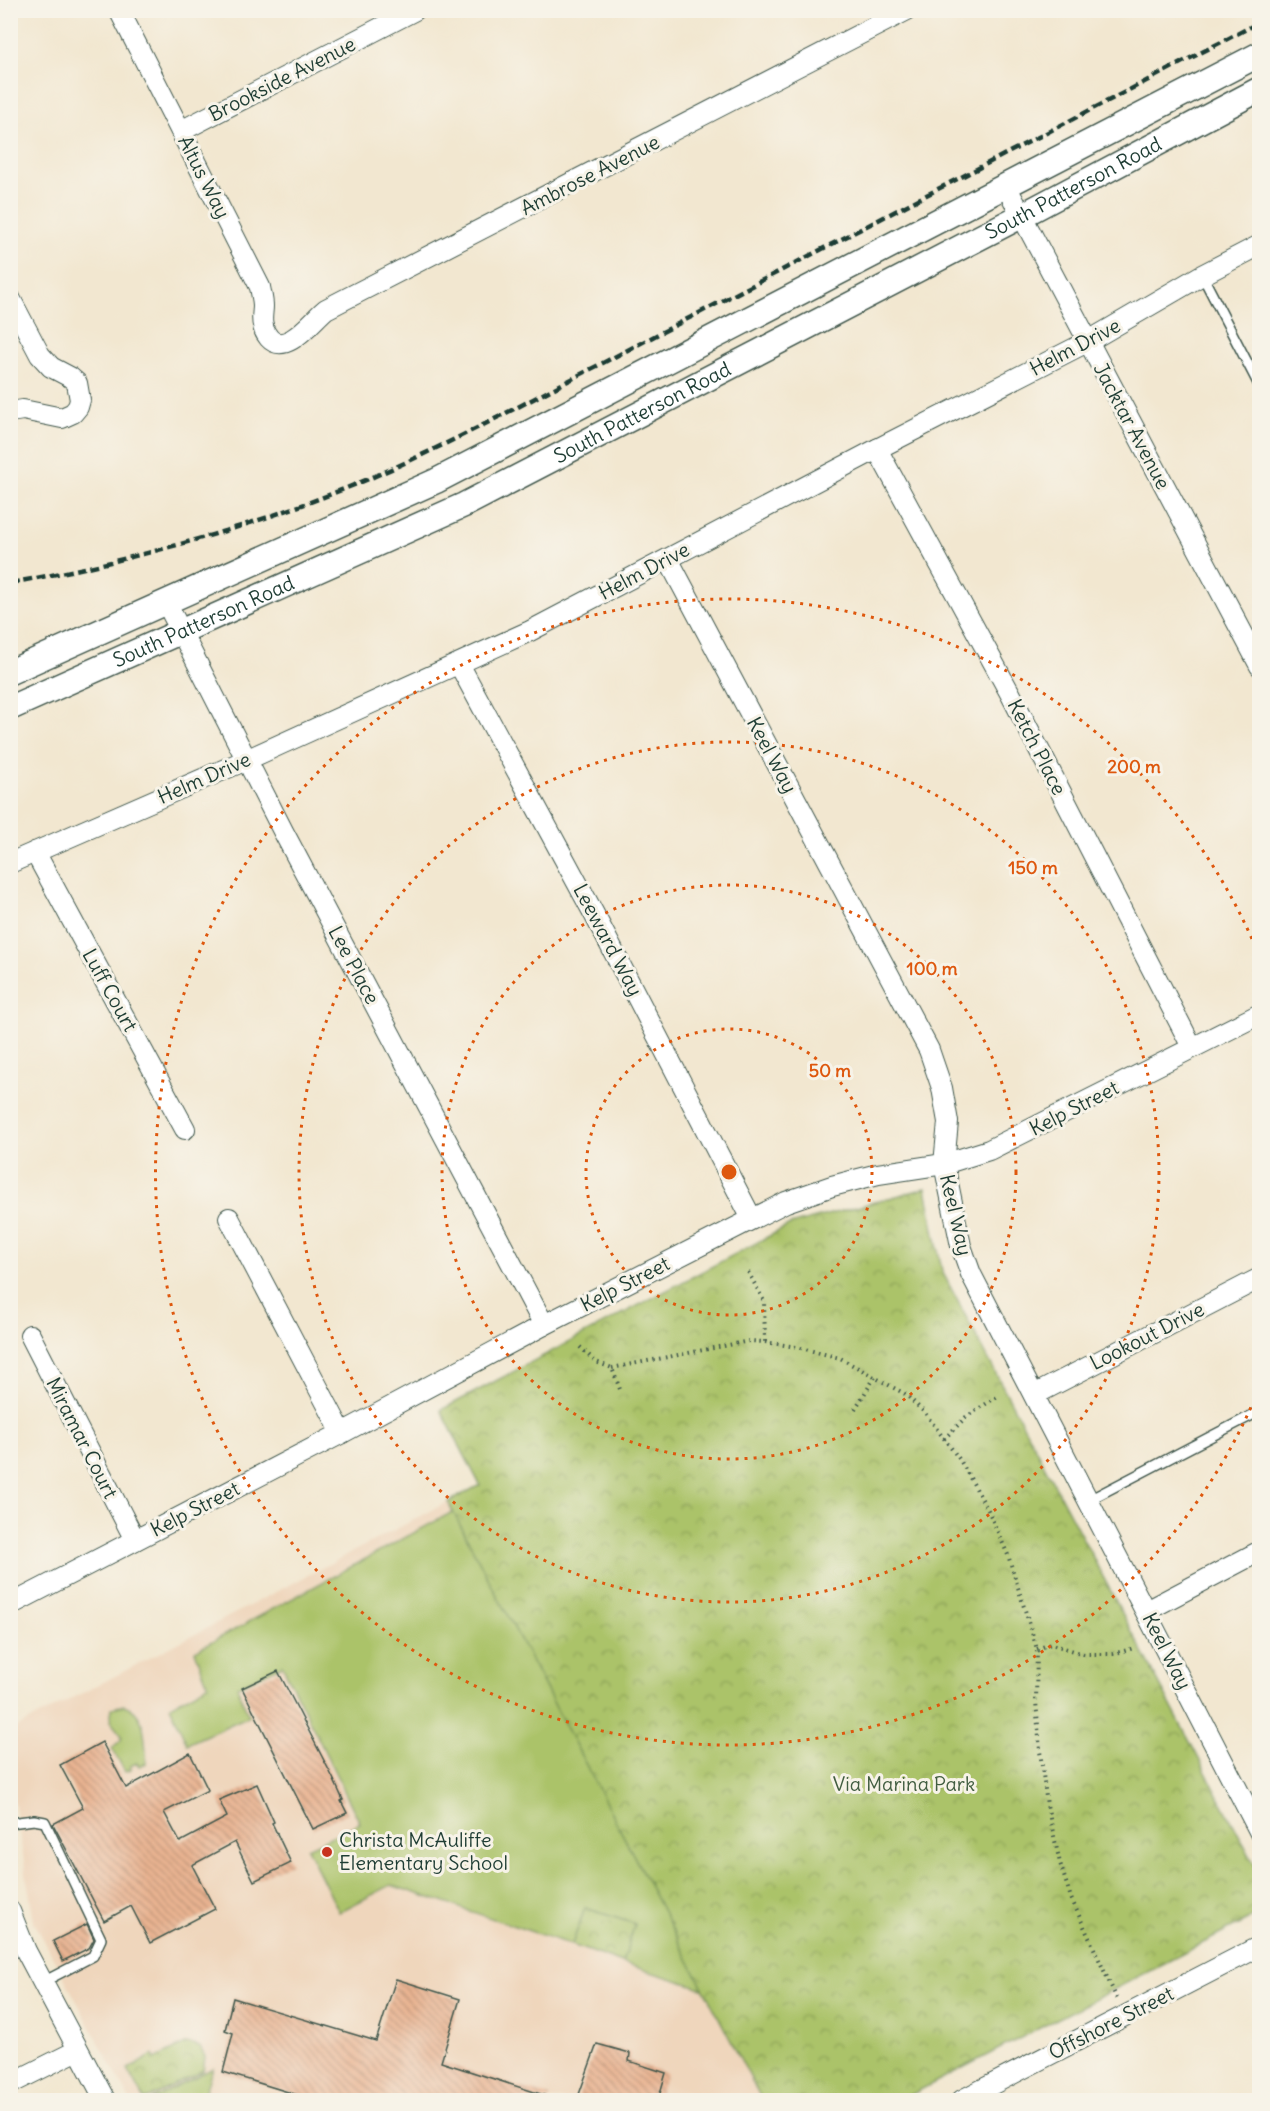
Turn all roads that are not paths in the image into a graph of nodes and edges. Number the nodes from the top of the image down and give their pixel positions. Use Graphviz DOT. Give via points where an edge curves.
graph roads {
  1 [pos="118,10"];
  2 [pos="414,10"];
  3 [pos="907,10"];
  4 [pos="1260,54"];
  5 [pos="1260,89"];
  6 [pos="181,131"];
  7 [pos="1006,186"];
  8 [pos="1021,216"];
  9 [pos="1260,245"];
  10 [pos="1202,275"];
  11 [pos="10,298"];
  12 [pos="1087,342"];
  13 [pos="278,343"];
  14 [pos="1260,387"];
  15 [pos="10,412"];
  16 [pos="877,449"];
  17 [pos="668,559"];
  18 [pos="166,602"];
  19 [pos="182,632"];
  20 [pos="459,664"];
  21 [pos="1260,666"];
  22 [pos="10,672"];
  23 [pos="10,708"];
  24 [pos="246,760"];
  25 [pos="34,852"];
  26 [pos="10,863"];
  27 [pos="1260,1014"];
  28 [pos="1192,1047"];
  29 [pos="185,1129"];
  30 [pos="944,1164"];
  31 [pos="229,1218"];
  32 [pos="752,1219"];
  33 [pos="1260,1278"];
  34 [pos="544,1325"];
  35 [pos="30,1335"];
  36 [pos="1034,1395"];
  37 [pos="1260,1411"];
  38 [pos="342,1433"];
  39 [pos="1089,1500"];
  40 [pos="135,1540"];
  41 [pos="1256,1556"];
  42 [pos="10,1605"];
  43 [pos="1146,1611"];
  44 [pos="10,1822"];
  45 [pos="1260,1833"];
  46 [pos="10,1911"];
  47 [pos="1260,1946"];
  48 [pos="43,1982"];
  49 [pos="78,2050"];
  50 [pos="10,2084"];
  51 [pos="105,2100"];
  52 [pos="963,2100"];
  1 -- 6 [label="street, Altus Way"];
  2 -- 6 [label="street, Brookside Avenue"];
  3 -- 13 [label="street, Ambrose Avenue" via="326,309 295,339"];
  4 -- 7 [label="street, South Patterson Road"];
  5 -- 8 [label="street, South Patterson Road"];
  6 -- 13 [label="street, Altus Way" via="260,287 265,332"];
  7 -- 8 [label="street, Jacktar Avenue"];
  7 -- 18 [label="street, South Patterson Road" via="436,481"];
  8 -- 12 [label="street, Jacktar Avenue"];
  8 -- 19 [label="street, South Patterson Road" via="464,504"];
  9 -- 10 [label="street, Helm Drive"];
  10 -- 12 [label="street, Helm Drive"];
  10 -- 14 [label="lane"];
  11 -- 15 [label="street" via="39,355 77,383 80,400 78,407 62,418 23,410"];
  12 -- 16 [label="street, Helm Drive"];
  12 -- 21 [label="street, Jacktar Avenue"];
  16 -- 17 [label="street, Helm Drive"];
  16 -- 28 [label="street, Ketch Place" via="1011,695"];
  17 -- 20 [label="street, Helm Drive"];
  17 -- 30 [label="street, Keel Way" via="929,1050 948,1122"];
  18 -- 19 [label="street, Lee Place"];
  18 -- 22 [label="street, South Patterson Road"];
  19 -- 23 [label="street, South Patterson Road"];
  19 -- 24 [label="street, Lee Place"];
  20 -- 24 [label="street, Helm Drive"];
  20 -- 32 [label="street, Leeward Way"];
  24 -- 25 [label="street, Helm Drive"];
  24 -- 34 [label="street, Lee Place"];
  25 -- 26 [label="street, Helm Drive"];
  25 -- 29 [label="street, Luff Court"];
  27 -- 28 [label="street, Kelp Street"];
  28 -- 30 [label="street, Kelp Street" via="1010,1141"];
  30 -- 32 [label="street, Kelp Street" via="832,1186"];
  30 -- 36 [label="street, Keel Way" via="971,1275"];
  31 -- 38 [label="street"];
  32 -- 34 [label="street, Kelp Street"];
  33 -- 36 [label="street, Lookout Drive"];
  34 -- 38 [label="street, Kelp Street"];
  35 -- 40 [label="street, Miramar Court"];
  36 -- 39 [label="street, Keel Way"];
  37 -- 39 [label="lane"];
  38 -- 40 [label="street, Kelp Street"];
  39 -- 43 [label="street, Keel Way"];
  40 -- 42 [label="street, Kelp Street"];
  41 -- 43 [label="street"];
  43 -- 45 [label="street, Keel Way"];
  44 -- 48 [label="lane" via="45,1822 101,1939 93,1956"];
  46 -- 48 [label="street"];
  47 -- 52 [label="street, Offshore Street"];
  48 -- 49 [label="street"];
  49 -- 50 [label="street"];
  49 -- 51 [label="street"];
}
